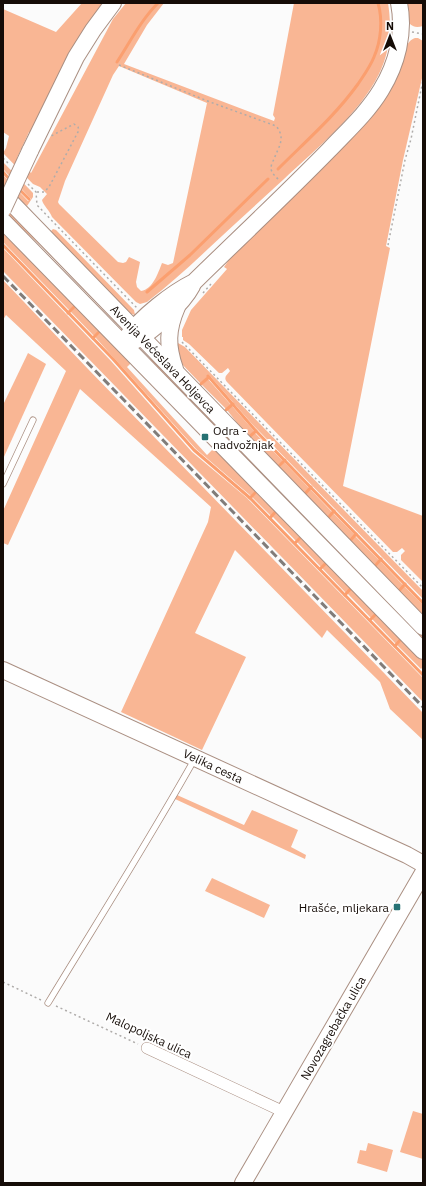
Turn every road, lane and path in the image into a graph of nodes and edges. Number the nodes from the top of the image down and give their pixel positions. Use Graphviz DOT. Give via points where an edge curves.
graph roads {
  1 [pos="113,3"];
  2 [pos="399,3"];
  3 [pos="119,65"];
  4 [pos="423,80"];
  5 [pos="50,137"];
  6 [pos="3,158"];
  7 [pos="10,166"];
  8 [pos="26,182"];
  9 [pos="288,190"];
  10 [pos="36,192"];
  11 [pos="3,194"];
  12 [pos="3,208"];
  13 [pos="3,221"];
  14 [pos="388,245"];
  15 [pos="194,282"];
  16 [pos="178,305"];
  17 [pos="146,317"];
  18 [pos="138,333"];
  19 [pos="169,335"];
  20 [pos="123,343"];
  21 [pos="176,373"];
  22 [pos="33,420"];
  23 [pos="3,484"];
  24 [pos="423,588"];
  25 [pos="423,627"];
  26 [pos="423,651"];
  27 [pos="3,670"];
  28 [pos="195,758"];
  29 [pos="423,864"];
  30 [pos="423,873"];
  31 [pos="3,982"];
  32 [pos="48,1003"];
  33 [pos="147,1048"];
  34 [pos="284,1112"];
  35 [pos="243,1183"];
  1 -- 12 [label="main road, bridge" via="76,57"];
  2 -- 9 [label="main road" via="400,44 381,90 368,108"];
  3 -- 9 [label="path" via="276,126 282,137 271,168 272,173"];
  4 -- 14 [label="path"];
  5 -- 10 [label="path" via="74,124 79,130 48,187 44,192"];
  6 -- 7 [label="path"];
  8 -- 10 [label="path"];
  9 -- 15 [label="main road"];
  10 -- 17 [label="path" via="37,205"];
  11 -- 18 [label="main road, Avenija Većeslava Holjevca"];
  13 -- 20 [label="main road, Avenija Većeslava Holjevca"];
  15 -- 16 [label="main road"];
  15 -- 17 [label="main road" via="171,296"];
  16 -- 18 [label="main road" via="155,327"];
  16 -- 19 [label="main road"];
  17 -- 18 [label="main road"];
  18 -- 20 [label="main road"];
  18 -- 21 [label="main road, Avenija Većeslava Holjevca"];
  19 -- 21 [label="main road"];
  19 -- 24 [label="path" via="176,337 189,348"];
  20 -- 26 [label="main road, Avenija Većeslava Holjevca"];
  21 -- 25 [label="main road, Avenija Većeslava Holjevca"];
  22 -- 23 [label="lane"];
  27 -- 28 [label="main road, Velika cesta"];
  28 -- 29 [label="main road, Velika cesta"];
  28 -- 32 [label="lane"];
  30 -- 34 [label="main road, Novozagrebačka ulica"];
  31 -- 32 [label="path, Malopoljska ulica"];
  32 -- 33 [label="path, Malopoljska ulica"];
  33 -- 34 [label="street, Malopoljska ulica"];
  34 -- 35 [label="main road, Novozagrebačka ulica"];
}
